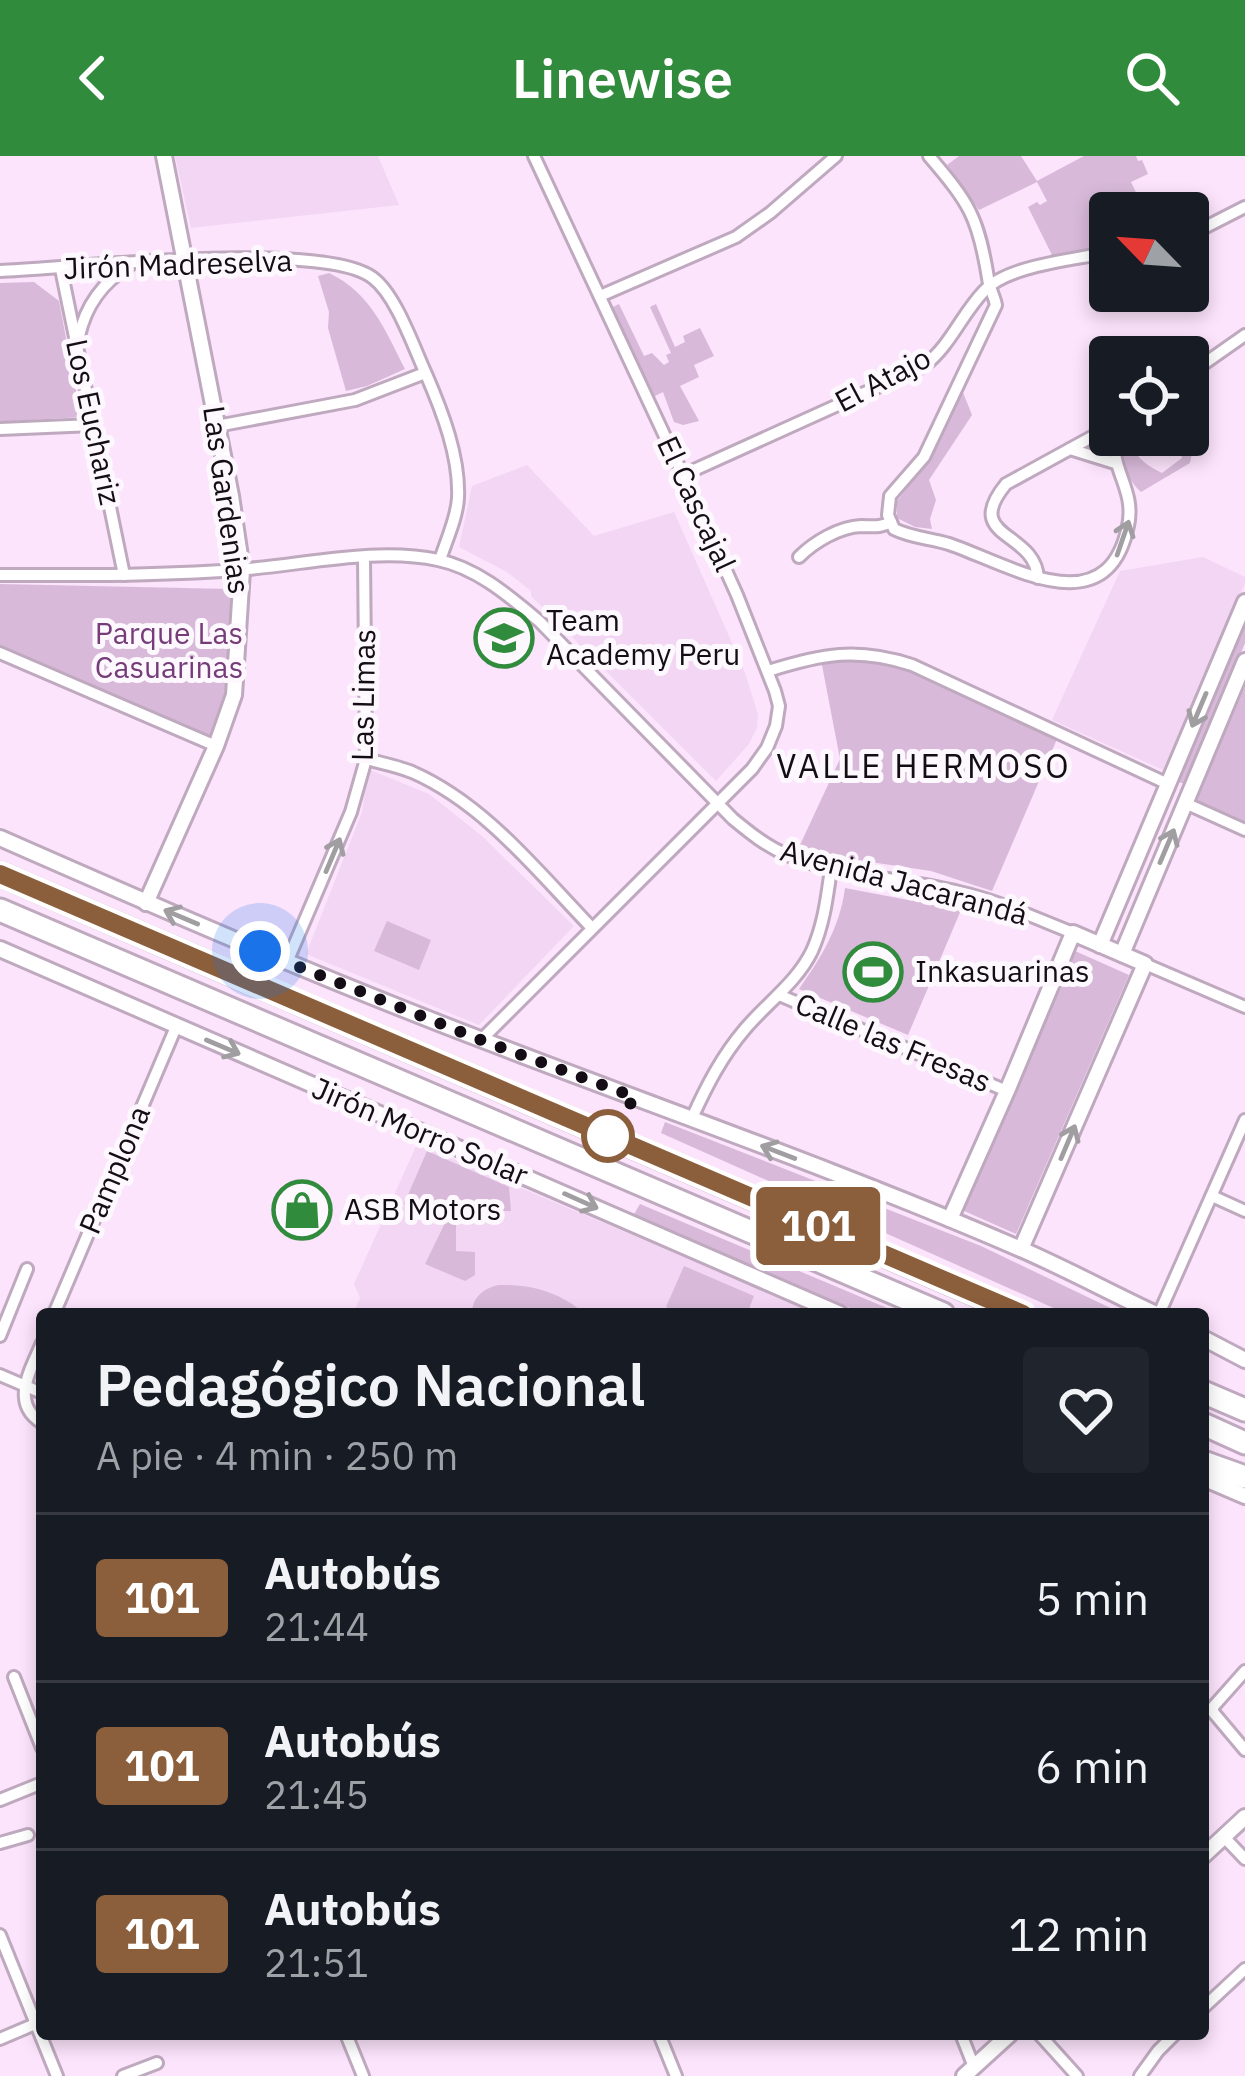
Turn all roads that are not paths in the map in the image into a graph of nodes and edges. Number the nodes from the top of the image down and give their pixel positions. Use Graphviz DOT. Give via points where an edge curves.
graph roads {
  1 [pos="164,156"];
  2 [pos="534,156"];
  3 [pos="836,156"];
  4 [pos="929,156"];
  5 [pos="1245,206"];
  6 [pos="1209,225"];
  7 [pos="1089,256"];
  8 [pos="185,260"];
  9 [pos="132,264"];
  10 [pos="62,269"];
  11 [pos="0,271"];
  12 [pos="989,286"];
  13 [pos="600,296"];
  14 [pos="1245,335"];
  15 [pos="77,345"];
  16 [pos="1209,360"];
  17 [pos="425,373"];
  18 [pos="94,425"];
  19 [pos="217,426"];
  20 [pos="0,429"];
  21 [pos="1089,439"];
  22 [pos="1070,449"];
  23 [pos="1115,456"];
  24 [pos="1115,463"];
  25 [pos="683,475"];
  26 [pos="891,522"];
  27 [pos="799,557"];
  28 [pos="364,558"];
  29 [pos="440,560"];
  30 [pos="242,570"];
  31 [pos="124,574"];
  32 [pos="0,575"];
  33 [pos="1039,578"];
  34 [pos="1245,602"];
  35 [pos="0,653"];
  36 [pos="1245,661"];
  37 [pos="768,671"];
  38 [pos="216,746"];
  39 [pos="366,759"];
  40 [pos="1168,784"];
  41 [pos="718,802"];
  42 [pos="1185,803"];
  43 [pos="1245,830"];
  44 [pos="0,838"];
  45 [pos="831,868"];
  46 [pos="0,874"];
  47 [pos="146,903"];
  48 [pos="0,910"];
  49 [pos="591,927"];
  50 [pos="1072,933"];
  51 [pos="1100,945"];
  52 [pos="0,950"];
  53 [pos="1122,954"];
  54 [pos="287,962"];
  55 [pos="1145,964"];
  56 [pos="779,995"];
  57 [pos="1245,1007"];
  58 [pos="176,1027"];
  59 [pos="481,1040"];
  60 [pos="1007,1091"];
  61 [pos="692,1118"];
  62 [pos="1245,1120"];
  63 [pos="1212,1196"];
  64 [pos="1245,1210"];
  65 [pos="950,1219"];
  66 [pos="1021,1249"];
  67 [pos="27,1268"];
  68 [pos="892,1293"];
  69 [pos="57,1308"];
  70 [pos="826,1308"];
  71 [pos="906,1308"];
  72 [pos="928,1308"];
  73 [pos="1008,1308"];
  74 [pos="1145,1308"];
  75 [pos="1161,1308"];
  76 [pos="0,1336"];
  77 [pos="1209,1341"];
  78 [pos="36,1357"];
  79 [pos="1245,1360"];
  80 [pos="0,1375"];
  81 [pos="24,1385"];
  82 [pos="36,1390"];
  83 [pos="1209,1394"];
  84 [pos="1245,1400"];
  85 [pos="1245,1410"];
  86 [pos="36,1419"];
  87 [pos="1209,1427"];
  88 [pos="1245,1446"];
  89 [pos="1209,1464"];
  90 [pos="1245,1478"];
  91 [pos="1209,1481"];
  92 [pos="1245,1496"];
  93 [pos="1245,1671"];
  94 [pos="14,1677"];
  95 [pos="36,1733"];
  96 [pos="1245,1750"];
  97 [pos="36,1785"];
  98 [pos="0,1800"];
  99 [pos="1245,1816"];
  100 [pos="28,1835"];
  101 [pos="1224,1837"];
  102 [pos="0,1843"];
  103 [pos="1209,1851"];
  104 [pos="1245,1859"];
  105 [pos="0,1935"];
  106 [pos="1245,1970"];
  107 [pos="1209,2003"];
  108 [pos="36,2015"];
  109 [pos="36,2023"];
  110 [pos="0,2039"];
  111 [pos="45,2040"];
  112 [pos="348,2040"];
  113 [pos="661,2040"];
  114 [pos="962,2040"];
  115 [pos="1004,2040"];
  116 [pos="1045,2040"];
  117 [pos="1169,2040"];
  118 [pos="157,2063"];
  119 [pos="969,2072"];
  120 [pos="56,2076"];
  121 [pos="123,2076"];
  122 [pos="363,2076"];
  123 [pos="676,2076"];
  124 [pos="1077,2076"];
  125 [pos="1140,2076"];
  1 -- 8 [label="street, Las Gardenias"];
  2 -- 13 [label="street, El Cascajal"];
  3 -- 13 [label="street" via="736,237"];
  4 -- 12 [label="street" via="973,212"];
  5 -- 6 [label="street"];
  7 -- 12 [label="street"];
  8 -- 9 [label="street, Jirón Madreselva"];
  8 -- 17 [label="street, Jirón Madreselva" via="356,268 389,297"];
  8 -- 19 [label="street, Las Gardenias"];
  9 -- 10 [label="street, Jirón Madreselva"];
  9 -- 15 [label="street" via="87,309"];
  10 -- 11 [label="street, Jirón Madreselva"];
  10 -- 15 [label="street, Los Euchariz"];
  12 -- 25 [label="street, El Atajo" via="924,366"];
  12 -- 26 [label="street" via="990,321 924,458 890,496"];
  13 -- 25 [label="street, El Cascajal"];
  14 -- 16 [label="street"];
  15 -- 18 [label="street, Los Euchariz"];
  17 -- 19 [label="street" via="356,400"];
  17 -- 29 [label="street" via="442,412 458,501"];
  18 -- 20 [label="street"];
  18 -- 31 [label="street, Los Euchariz"];
  19 -- 30 [label="street, Las Gardenias"];
  21 -- 22 [label="street"];
  22 -- 24 [label="street"];
  22 -- 33 [label="street" via="1006,484 991,511 999,532 1029,552"];
  23 -- 24 [label="street"];
  33 -- 24 [label="street, one-way" via="1087,580 1112,566 1130,512"];
  25 -- 37 [label="street, El Cascajal"];
  26 -- 27 [label="street" via="857,526"];
  26 -- 33 [label="street" via="911,537"];
  28 -- 29 [label="street"];
  28 -- 30 [label="street"];
  28 -- 39 [label="street, Las Limas"];
  29 -- 41 [label="street, Avenida Jacarandá" via="504,592 538,621"];
  30 -- 31 [label="street"];
  30 -- 38 [label="street, Las Gardenias" via="234,695"];
  31 -- 32 [label="street"];
  34 -- 40 [label="street, one-way"];
  35 -- 38 [label="street"];
  36 -- 42 [label="street"];
  37 -- 40 [label="street" via="809,658 880,655"];
  37 -- 41 [label="street, El Cascajal" via="776,726 752,770"];
  38 -- 47 [label="street, Las Gardenias"];
  39 -- 49 [label="street" via="408,770 459,799"];
  54 -- 39 [label="street, Las Limas, one-way" via="352,812"];
  40 -- 51 [label="street"];
  41 -- 45 [label="street, Avenida Jacarandá" via="760,842"];
  41 -- 49 [label="street, El Cascajal"];
  42 -- 43 [label="street"];
  53 -- 42 [label="street, one-way"];
  44 -- 47 [label="street"];
  45 -- 50 [label="street, Avenida Jacarandá" via="959,892"];
  45 -- 56 [label="street" via="810,954"];
  46 -- 73 [label="highway"];
  54 -- 47 [label="street, one-way"];
  48 -- 68 [label="highway"];
  49 -- 59 [label="street, El Cascajal"];
  50 -- 51 [label="street, Avenida Jacarandá"];
  50 -- 60 [label="street"];
  51 -- 53 [label="street, Avenida Jacarandá"];
  52 -- 58 [label="street, Jirón Morro Solar"];
  53 -- 55 [label="street, Avenida Jacarandá"];
  54 -- 59 [label="street"];
  55 -- 57 [label="street, Avenida Jacarandá"];
  66 -- 55 [label="street, one-way"];
  56 -- 60 [label="street, Calle las Fresas"];
  56 -- 61 [label="street" via="723,1055"];
  58 -- 69 [label="street, Pamplona"];
  58 -- 70 [label="street, Jirón Morro Solar, one-way"];
  59 -- 61 [label="street"];
  60 -- 65 [label="street"];
  65 -- 61 [label="street, one-way"];
  62 -- 63 [label="street"];
  63 -- 64 [label="street"];
  63 -- 75 [label="street"];
  65 -- 66 [label="street"];
  66 -- 74 [label="street"];
  67 -- 76 [label="street"];
  68 -- 71 [label="highway"];
  68 -- 72 [label="highway"];
  77 -- 79 [label="street"];
  78 -- 81 [label="street"];
  80 -- 81 [label="street"];
  81 -- 82 [label="street"];
  81 -- 86 [label="street"];
  83 -- 84 [label="highway"];
  83 -- 85 [label="highway"];
  87 -- 88 [label="highway"];
  89 -- 90 [label="highway"];
  91 -- 92 [label="street"];
  93 -- 96 [label="street" via="1213,1707"];
  94 -- 95 [label="street"];
  97 -- 98 [label="street"];
  99 -- 101 [label="street"];
  100 -- 102 [label="street"];
  101 -- 103 [label="street"];
  101 -- 104 [label="street"];
  105 -- 108 [label="street"];
  106 -- 107 [label="street"];
  109 -- 110 [label="street"];
  111 -- 120 [label="street"];
  112 -- 122 [label="street"];
  113 -- 123 [label="street"];
  114 -- 119 [label="street"];
  115 -- 119 [label="street"];
  116 -- 124 [label="street"];
  117 -- 125 [label="street"];
  118 -- 121 [label="street"];
}
